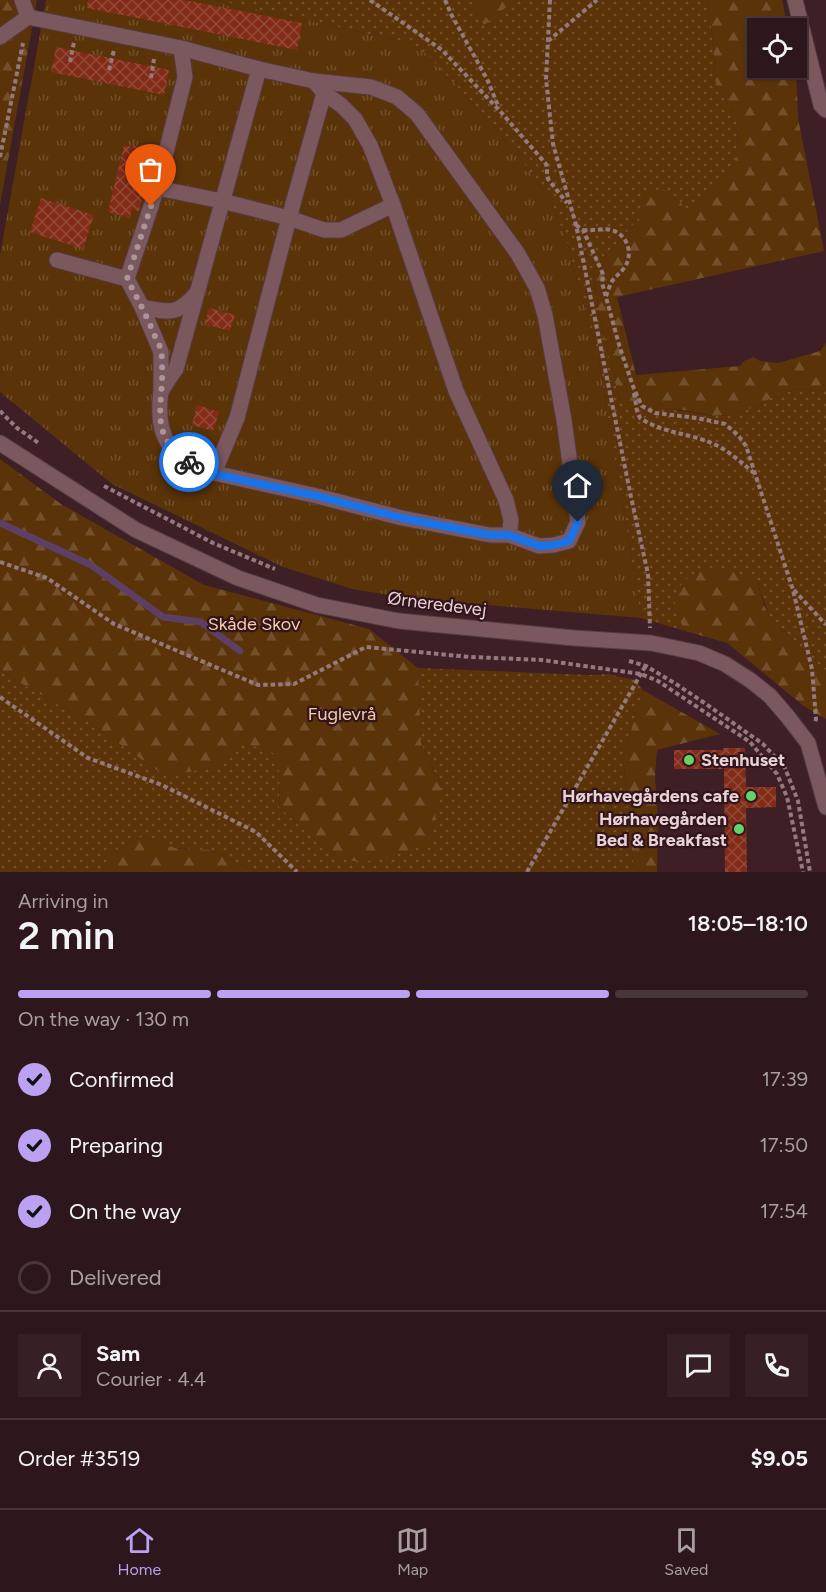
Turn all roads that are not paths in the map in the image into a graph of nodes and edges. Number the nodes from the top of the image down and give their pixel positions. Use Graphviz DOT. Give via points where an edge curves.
graph roads {
  1 [pos="22,0"];
  2 [pos="795,0"];
  3 [pos="28,17"];
  4 [pos="0,37"];
  5 [pos="181,48"];
  6 [pos="259,69"];
  7 [pos="319,87"];
  8 [pos="826,110"];
  9 [pos="157,188"];
  10 [pos="222,201"];
  11 [pos="393,206"];
  12 [pos="289,218"];
  13 [pos="57,260"];
  14 [pos="127,279"];
  15 [pos="195,295"];
  16 [pos="142,307"];
  17 [pos="161,393"];
  18 [pos="0,442"];
  19 [pos="214,474"];
  20 [pos="509,535"];
  21 [pos="826,807"];
  1 -- 3 [label="street"];
  2 -- 8 [label="street" via="821,105"];
  3 -- 4 [label="street"];
  3 -- 5 [label="street"];
  5 -- 6 [label="street"];
  5 -- 9 [label="street" via="185,77"];
  6 -- 7 [label="street"];
  6 -- 10 [label="street"];
  7 -- 11 [label="street" via="356,119"];
  7 -- 12 [label="street"];
  7 -- 20 [label="street" via="370,87 397,97 417,114 518,254 537,288 564,420 578,522 569,541 554,545 539,546"];
  9 -- 10 [label="street"];
  9 -- 14 [label="street"];
  10 -- 12 [label="street"];
  10 -- 15 [label="street"];
  11 -- 12 [label="street" via="341,230 324,230"];
  11 -- 20 [label="street" via="456,391 506,500 511,520"];
  12 -- 19 [label="street" via="237,418"];
  13 -- 14 [label="street"];
  14 -- 16 [label="street"];
  15 -- 16 [label="street" via="183,308 165,312"];
  15 -- 17 [label="street" via="176,369"];
  16 -- 17 [label="street" via="161,351"];
  17 -- 19 [label="street" via="162,431 167,442 176,453"];
  18 -- 21 [label="street, Ørneredevej" via="136,530 238,578 317,605 399,621 651,643 699,653 725,664 770,696 808,743"];
  19 -- 20 [label="street" via="402,518"];
}
